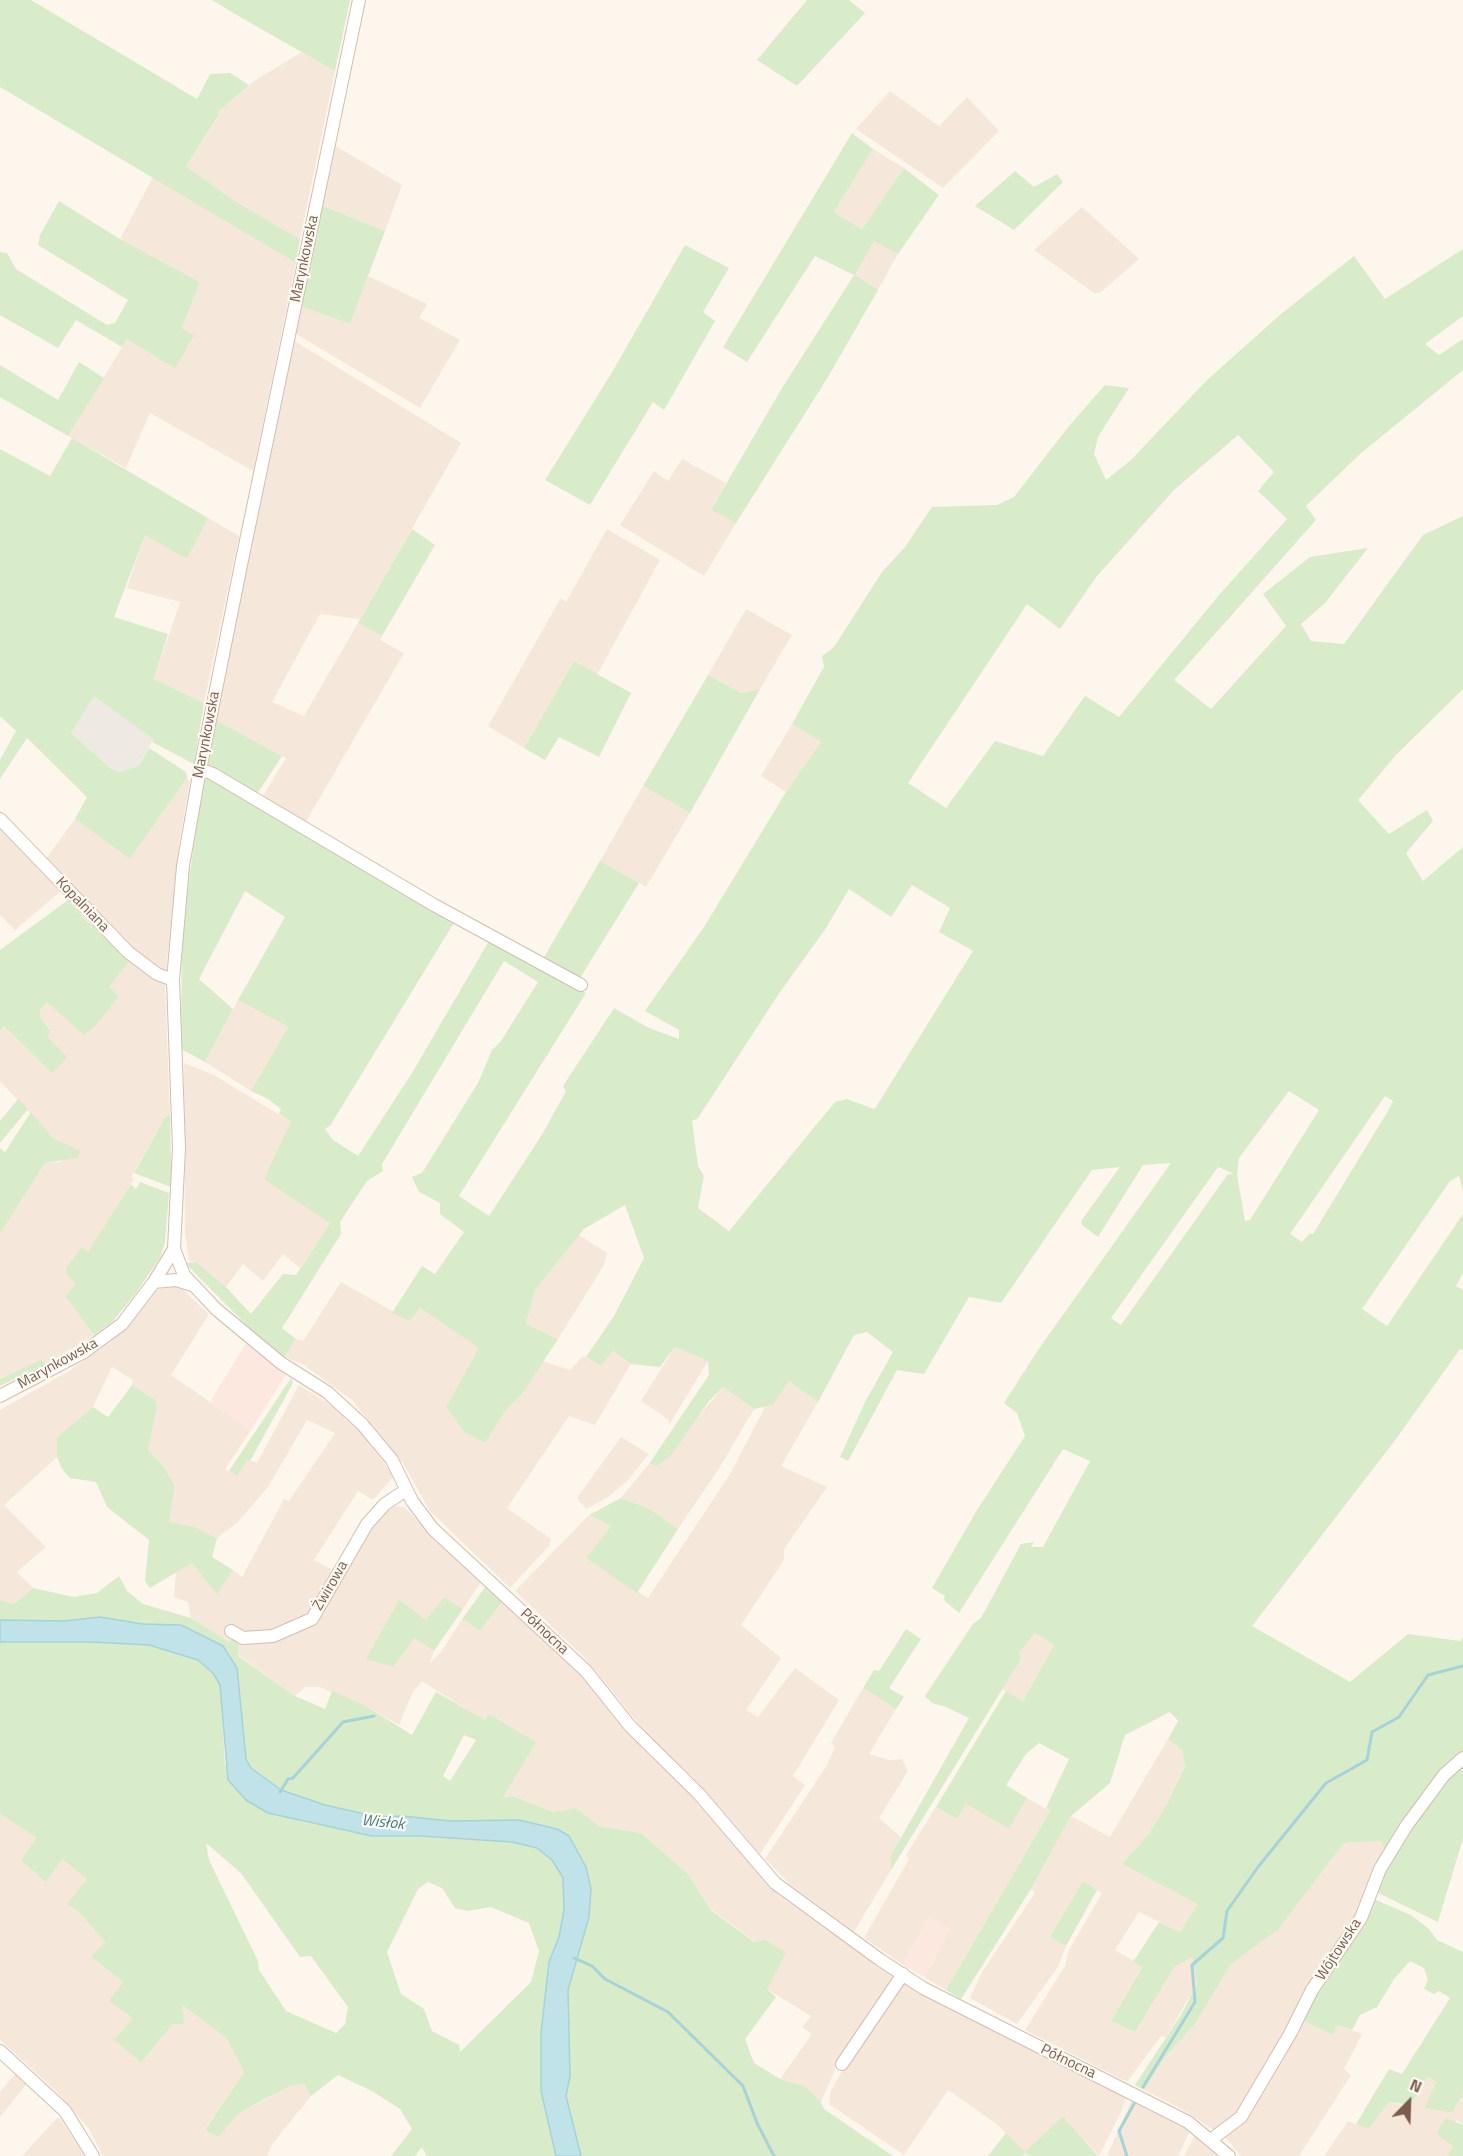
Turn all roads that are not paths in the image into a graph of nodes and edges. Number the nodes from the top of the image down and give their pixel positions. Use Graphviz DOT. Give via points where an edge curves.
graph roads {
  1 [pos="359,0"];
  2 [pos="200,769"];
  3 [pos="0,819"];
  4 [pos="173,980"];
  5 [pos="581,985"];
  6 [pos="174,1249"];
  7 [pos="154,1282"];
  8 [pos="192,1285"];
  9 [pos="0,1396"];
  10 [pos="406,1490"];
  11 [pos="231,1631"];
  12 [pos="1463,1758"];
  13 [pos="903,1974"];
  14 [pos="0,2051"];
  15 [pos="842,2064"];
  16 [pos="1212,2139"];
  17 [pos="93,2156"];
  18 [pos="1229,2156"];
  1 -- 2 [label="street, Marynkowska"];
  2 -- 4 [label="street, Marynkowska" via="183,866"];
  2 -- 5 [label="street"];
  3 -- 4 [label="street, Kopalniana" via="128,952 157,974"];
  4 -- 6 [label="street, Marynkowska" via="179,1148"];
  6 -- 7 [label="street, Marynkowska"];
  6 -- 8 [label="street, Północna" via="178,1264"];
  7 -- 8 [label="street" via="176,1280"];
  7 -- 9 [label="street, Marynkowska" via="122,1324 104,1338"];
  8 -- 10 [label="street, Północna" via="246,1336 281,1364 327,1392 362,1424 392,1460"];
  10 -- 11 [label="street, Żwirowa" via="385,1504 367,1524 312,1619 273,1636 243,1638"];
  10 -- 13 [label="street, Północna" via="433,1529 586,1671 636,1733 699,1794 775,1883"];
  12 -- 16 [label="street, Wójtowska" via="1444,1775 1385,1860 1361,1918 1312,1990 1241,2117"];
  13 -- 15 [label="street"];
  13 -- 16 [label="street, Północna" via="976,2016 1165,2109"];
  14 -- 17 [label="street" via="65,2112"];
  16 -- 18 [label="street, Północna"];
}
